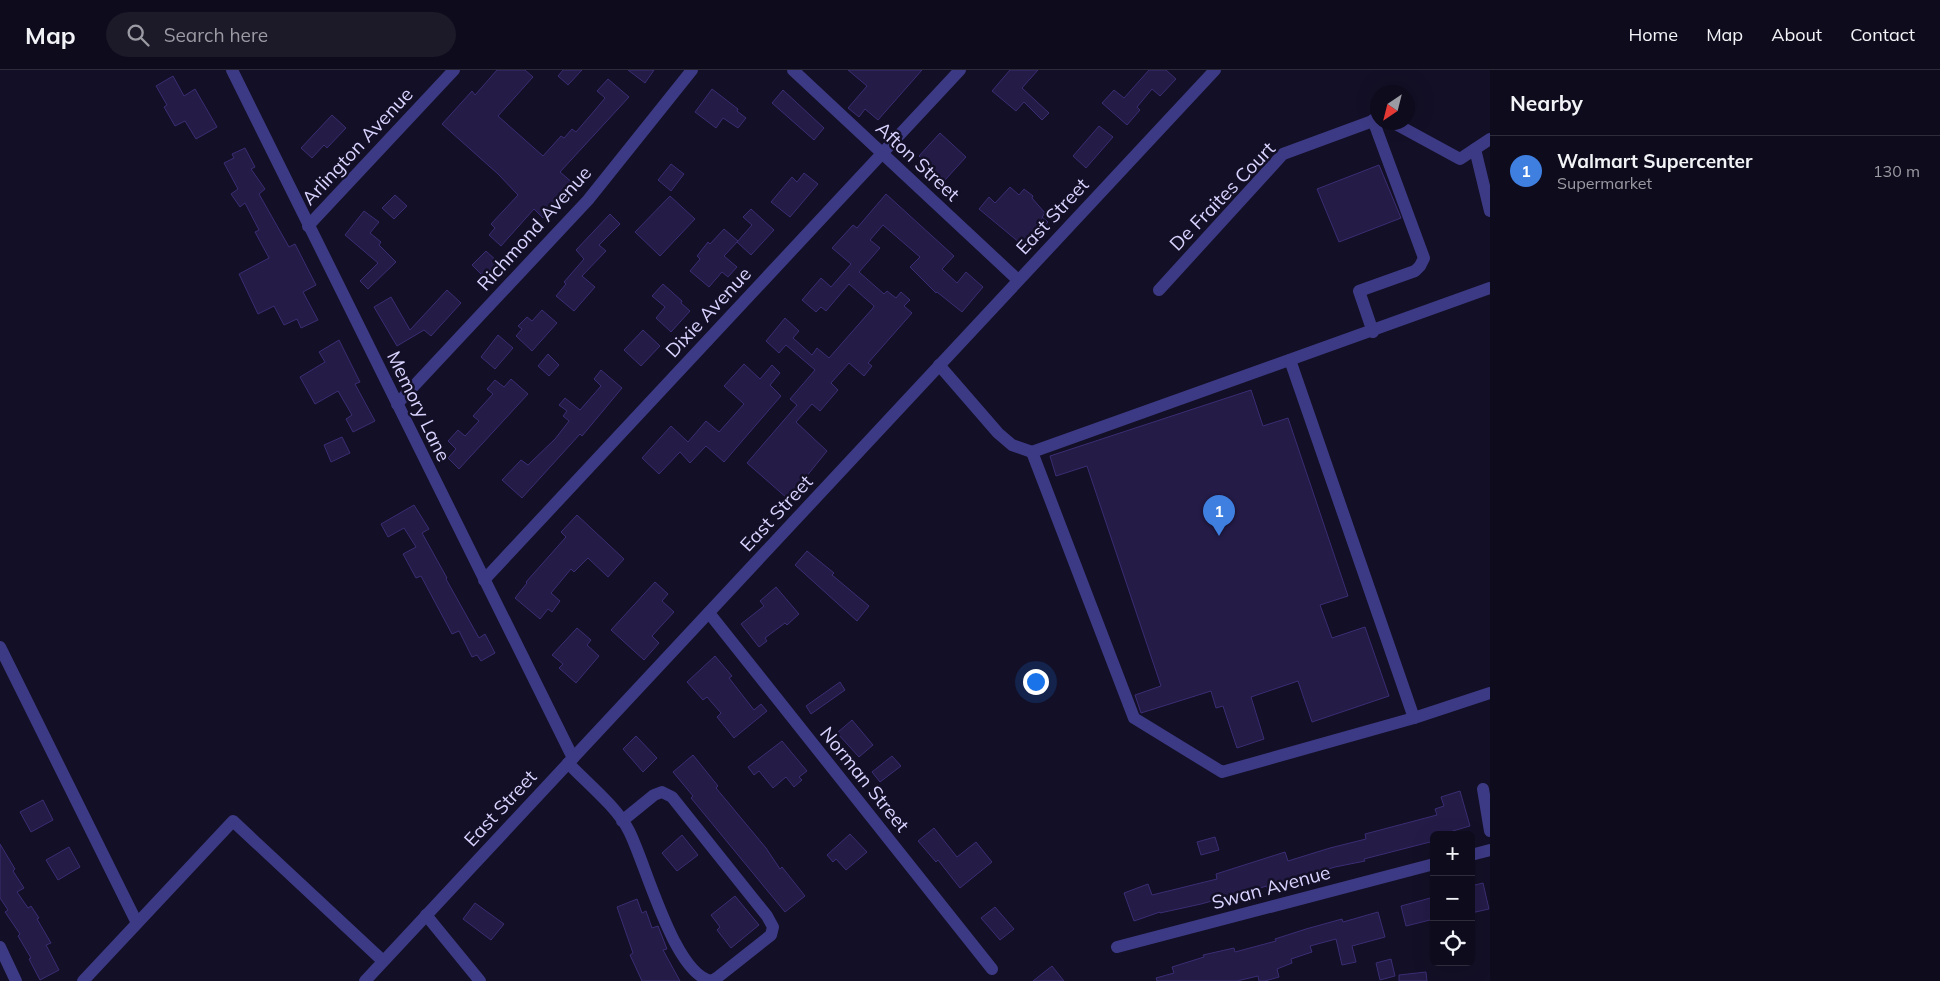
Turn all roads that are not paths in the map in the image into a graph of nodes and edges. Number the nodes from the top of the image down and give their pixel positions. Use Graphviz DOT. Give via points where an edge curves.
graph roads {
  1 [pos="232,70"];
  2 [pos="454,70"];
  3 [pos="692,70"];
  4 [pos="793,70"];
  5 [pos="960,70"];
  6 [pos="1215,70"];
  7 [pos="1370,121"];
  8 [pos="1379,130"];
  9 [pos="1407,130"];
  10 [pos="1490,139"];
  11 [pos="1475,149"];
  12 [pos="882,153"];
  13 [pos="1490,211"];
  14 [pos="308,226"];
  15 [pos="1018,280"];
  16 [pos="1490,288"];
  17 [pos="1159,290"];
  18 [pos="1373,332"];
  19 [pos="1290,360"];
  20 [pos="939,365"];
  21 [pos="397,404"];
  22 [pos="1032,452"];
  23 [pos="484,580"];
  24 [pos="709,613"];
  25 [pos="0,647"];
  26 [pos="1490,693"];
  27 [pos="1414,718"];
  28 [pos="570,761"];
  29 [pos="1483,788"];
  30 [pos="622,822"];
  31 [pos="1490,831"];
  32 [pos="1490,850"];
  33 [pos="1475,854"];
  34 [pos="1430,865"];
  35 [pos="426,915"];
  36 [pos="138,923"];
  37 [pos="0,947"];
  38 [pos="1117,947"];
  39 [pos="384,961"];
  40 [pos="992,969"];
  41 [pos="16,981"];
  42 [pos="83,981"];
  43 [pos="365,981"];
  44 [pos="480,981"];
  1 -- 14 [label="street, Memory Lane"];
  2 -- 14 [label="street, Arlington Avenue"];
  3 -- 21 [label="street, Richmond Avenue" via="588,200"];
  4 -- 12 [label="street, Afton Street"];
  5 -- 12 [label="street, Dixie Avenue"];
  6 -- 15 [label="street, East Street"];
  7 -- 17 [label="street, De Fraites Court" via="1283,154"];
  8 -- 18 [label="street" via="1424,258 1414,271 1359,291"];
  9 -- 11 [label="street" via="1460,159"];
  10 -- 11 [label="street"];
  11 -- 13 [label="street"];
  12 -- 15 [label="street, Afton Street"];
  12 -- 23 [label="street, Dixie Avenue"];
  14 -- 21 [label="street, Memory Lane"];
  15 -- 20 [label="street, East Street"];
  16 -- 18 [label="street"];
  18 -- 19 [label="street"];
  19 -- 22 [label="street"];
  19 -- 27 [label="street"];
  20 -- 22 [label="street" via="998,433 1012,445"];
  20 -- 24 [label="street, East Street"];
  21 -- 23 [label="street, Memory Lane"];
  22 -- 27 [label="street" via="1134,718 1222,772"];
  23 -- 28 [label="street, Memory Lane"];
  24 -- 28 [label="street, East Street"];
  24 -- 40 [label="street, Norman Street"];
  25 -- 36 [label="street"];
  26 -- 27 [label="street"];
  28 -- 30 [label="street, Memory Lane"];
  28 -- 35 [label="street, East Street"];
  29 -- 31 [label="street"];
  30 -- 30 [label="street, Memory Lane" via="629,830 677,948 701,977 712,981 718,978 771,935 773,927 767,916 672,797 662,792 654,795"];
  32 -- 33 [label="street"];
  34 -- 38 [label="street, Swan Avenue"];
  35 -- 39 [label="street, East Street"];
  35 -- 44 [label="street"];
  36 -- 39 [label="street" via="233,821"];
  36 -- 42 [label="street"];
  37 -- 41 [label="street"];
  39 -- 43 [label="street, East Street"];
}
